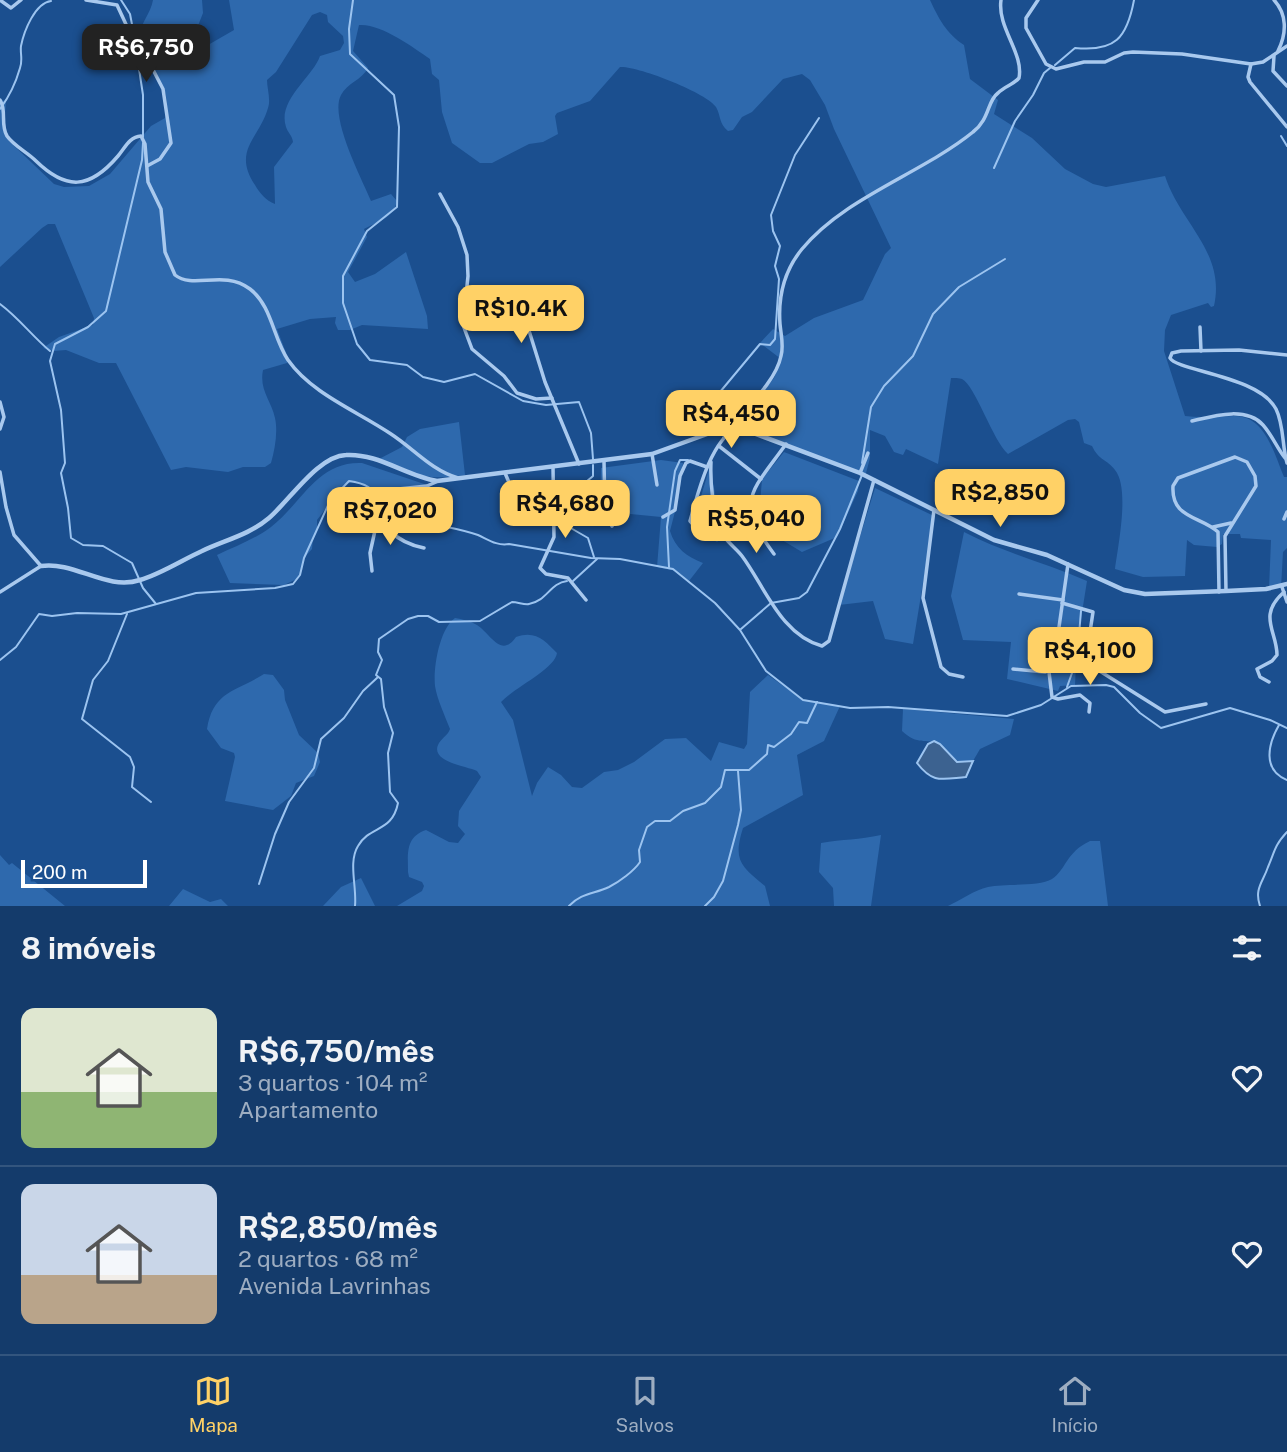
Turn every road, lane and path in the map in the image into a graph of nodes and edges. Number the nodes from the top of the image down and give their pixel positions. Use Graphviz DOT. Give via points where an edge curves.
graph roads {
  1 [pos="0,0"];
  2 [pos="21,0"];
  3 [pos="86,0"];
  4 [pos="1001,0"];
  5 [pos="1038,0"];
  6 [pos="1274,0"];
  7 [pos="1287,46"];
  8 [pos="1275,53"];
  9 [pos="1251,64"];
  10 [pos="1287,86"];
  11 [pos="0,100"];
  12 [pos="1287,127"];
  13 [pos="147,166"];
  14 [pos="440,194"];
  15 [pos="509,292"];
  16 [pos="1200,327"];
  17 [pos="1201,351"];
  18 [pos="1287,355"];
  19 [pos="552,398"];
  20 [pos="0,402"];
  21 [pos="1192,421"];
  22 [pos="734,426"];
  23 [pos="0,429"];
  24 [pos="786,444"];
  25 [pos="719,446"];
  26 [pos="868,453"];
  27 [pos="652,454"];
  28 [pos="604,461"];
  29 [pos="711,462"];
  30 [pos="1287,462"];
  31 [pos="579,464"];
  32 [pos="553,467"];
  33 [pos="707,467"];
  34 [pos="0,472"];
  35 [pos="505,473"];
  36 [pos="860,473"];
  37 [pos="460,479"];
  38 [pos="761,479"];
  39 [pos="874,480"];
  40 [pos="437,481"];
  41 [pos="657,485"];
  42 [pos="540,507"];
  43 [pos="934,510"];
  44 [pos="1287,512"];
  45 [pos="378,515"];
  46 [pos="663,517"];
  47 [pos="1284,519"];
  48 [pos="1233,523"];
  49 [pos="612,526"];
  50 [pos="1213,527"];
  51 [pos="698,530"];
  52 [pos="424,548"];
  53 [pos="774,554"];
  54 [pos="1068,564"];
  55 [pos="41,566"];
  56 [pos="372,571"];
  57 [pos="1284,588"];
  58 [pos="1219,592"];
  59 [pos="1226,592"];
  60 [pos="0,593"];
  61 [pos="1019,594"];
  62 [pos="586,600"];
  63 [pos="1062,602"];
  64 [pos="1287,602"];
  65 [pos="1013,669"];
  66 [pos="1049,672"];
  67 [pos="963,677"];
  68 [pos="1269,682"];
  69 [pos="1206,704"];
  70 [pos="1089,712"];
  1 -- 2 [label="street" via="11,8"];
  3 -- 13 [label="street" via="119,7 137,48 163,89 171,143 160,159"];
  4 -- 22 [label="street" via="1019,78 995,95 986,118 973,132 863,200 802,249 781,295 779,362"];
  5 -- 9 [label="street" via="1025,25 1052,68 1105,62 1133,52"];
  6 -- 8 [label="street" via="1287,24"];
  7 -- 8 [label="street"];
  8 -- 9 [label="street"];
  8 -- 10 [label="street" via="1273,71"];
  9 -- 12 [label="street" via="1250,82"];
  11 -- 13 [label="street" via="8,137 58,180 80,182 95,175 135,136 143,139"];
  13 -- 37 [label="street" via="148,182 164,222 165,252 175,275 190,281 219,278 249,288 260,300 288,361 307,381 395,436 440,472"];
  14 -- 19 [label="street" via="467,255 462,318 468,342 517,393"];
  15 -- 19 [label="street" via="510,305 526,321"];
  16 -- 17 [label="street"];
  17 -- 18 [label="street"];
  17 -- 30 [label="street" via="1175,351 1171,360 1219,374 1271,402 1278,413"];
  19 -- 31 [label="street"];
  20 -- 23 [label="street" via="4,417"];
  21 -- 30 [label="street" via="1232,414 1251,416 1266,428"];
  22 -- 24 [label="street"];
  22 -- 25 [label="street"];
  22 -- 27 [label="street"];
  24 -- 36 [label="street"];
  24 -- 38 [label="street"];
  25 -- 29 [label="street"];
  25 -- 38 [label="street"];
  26 -- 36 [label="street"];
  27 -- 28 [label="street"];
  27 -- 41 [label="street"];
  28 -- 31 [label="street"];
  28 -- 49 [label="street" via="605,515"];
  29 -- 33 [label="street"];
  29 -- 39 [label="street" via="724,538 744,559 780,615 822,646 829,641"];
  31 -- 32 [label="street"];
  32 -- 35 [label="street"];
  32 -- 62 [label="street" via="554,537 540,568 568,578"];
  33 -- 46 [label="street" via="686,463 675,510"];
  33 -- 51 [label="street" via="690,522"];
  34 -- 55 [label="street" via="14,535"];
  35 -- 37 [label="street"];
  35 -- 42 [label="street" via="513,492"];
  36 -- 39 [label="street"];
  37 -- 40 [label="street"];
  38 -- 53 [label="street" via="751,495 750,513"];
  39 -- 43 [label="street"];
  40 -- 45 [label="street" via="375,492"];
  40 -- 55 [label="street" via="365,456 336,456 251,531 138,581 119,584"];
  43 -- 54 [label="street" via="994,540"];
  43 -- 67 [label="street" via="924,603 942,667"];
  44 -- 47 [label="street"];
  45 -- 52 [label="street" via="401,541"];
  45 -- 56 [label="street" via="370,552"];
  48 -- 50 [label="street"];
  48 -- 50 [label="street" via="1256,486 1247,462 1235,457 1178,478 1173,485 1174,498 1185,514"];
  48 -- 59 [label="street" via="1225,536"];
  50 -- 58 [label="street" via="1219,537"];
  54 -- 58 [label="street" via="1135,593"];
  54 -- 63 [label="street"];
  55 -- 60 [label="street"];
  57 -- 59 [label="street"];
  57 -- 64 [label="street"];
  57 -- 68 [label="street" via="1269,624 1277,655 1257,669"];
  58 -- 59 [label="street"];
  61 -- 63 [label="street"];
  63 -- 66 [label="street"];
  63 -- 69 [label="street" via="1093,611 1086,659 1090,665 1165,712"];
  65 -- 66 [label="street"];
  66 -- 70 [label="street" via="1051,696 1080,695 1090,702"];
}
